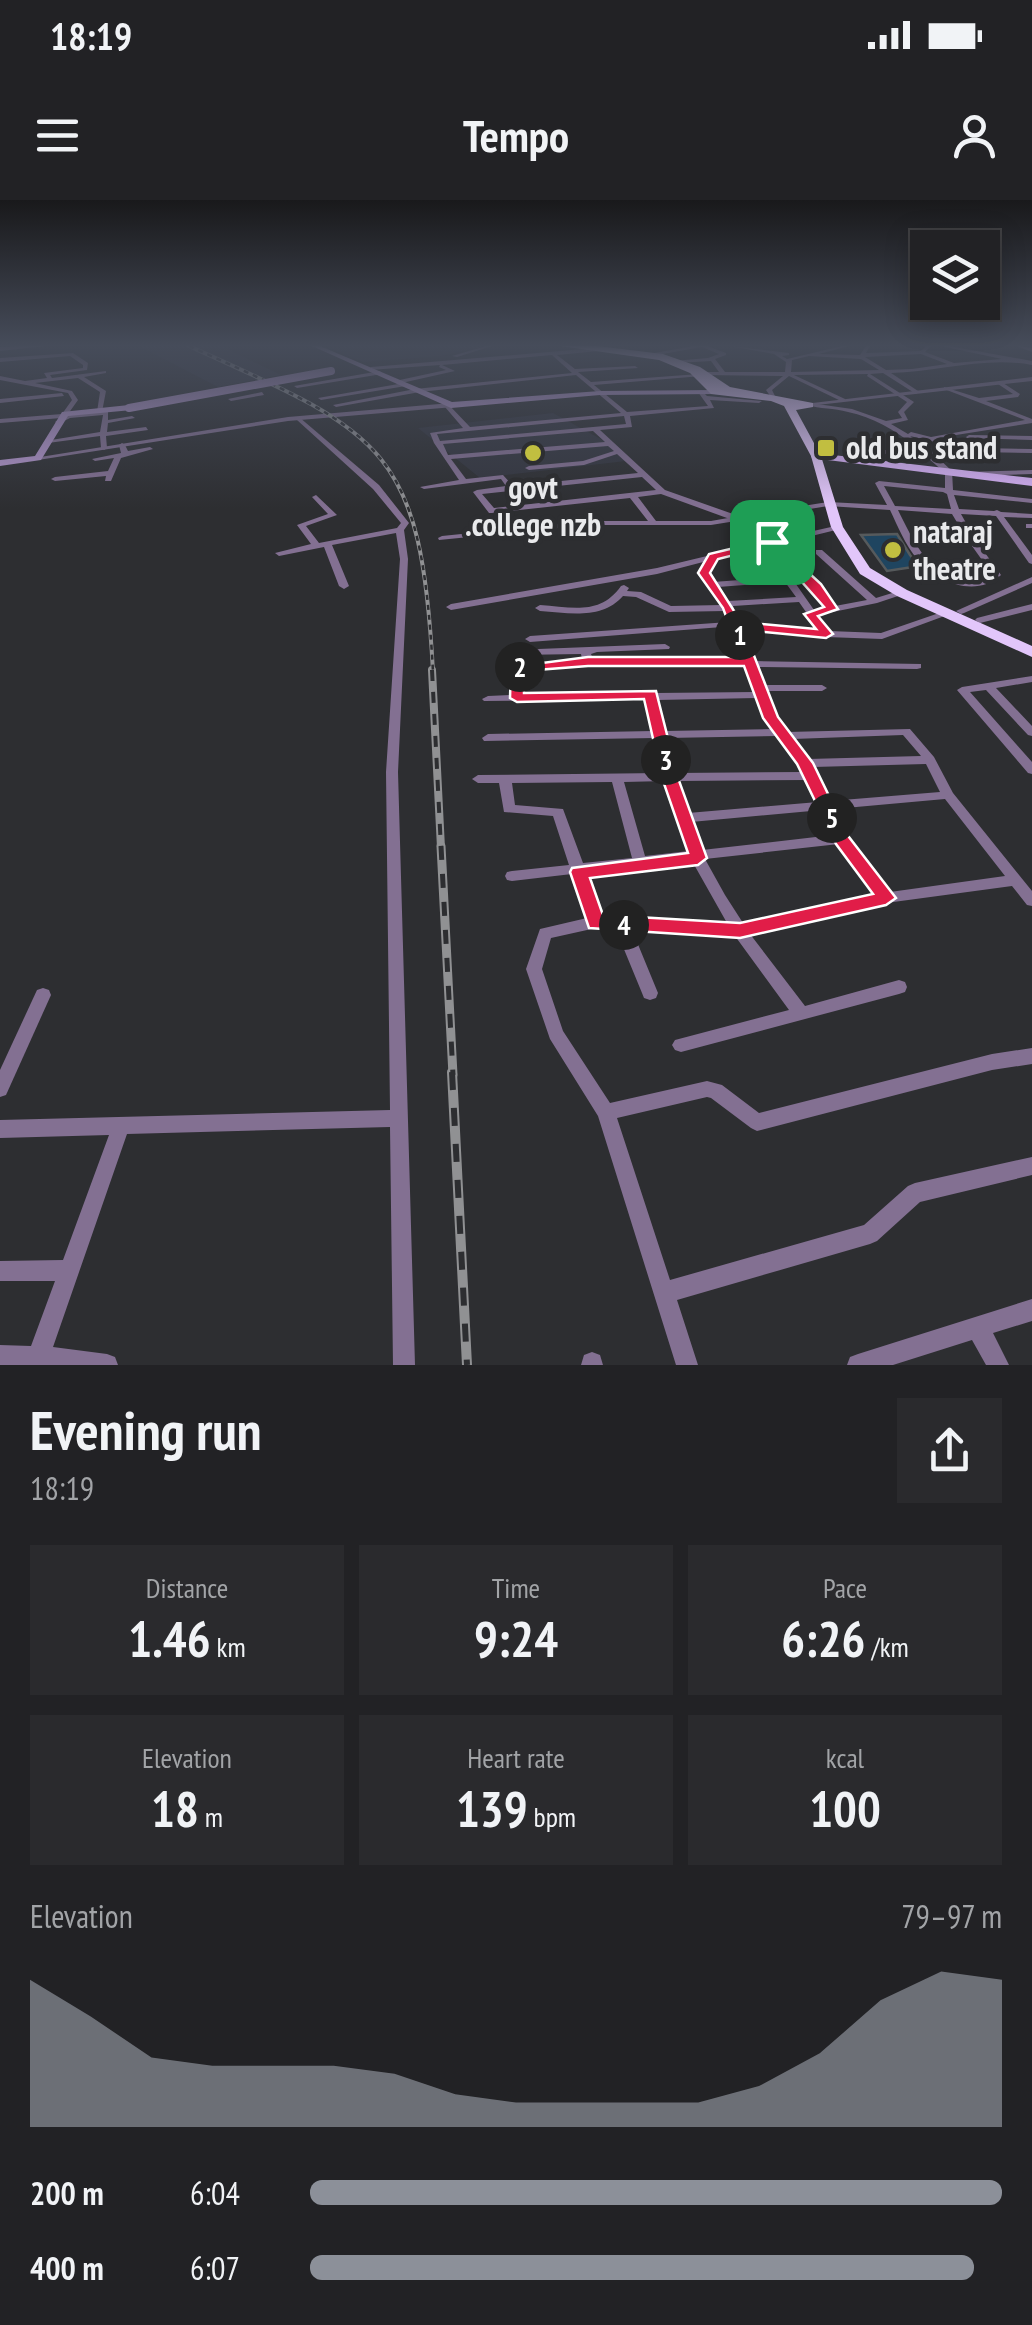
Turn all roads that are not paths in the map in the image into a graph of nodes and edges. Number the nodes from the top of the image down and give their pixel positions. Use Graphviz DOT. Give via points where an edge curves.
graph roads {
  1 [pos="13,400"];
  2 [pos="70,400"];
  3 [pos="101,400"];
  4 [pos="202,400"];
  5 [pos="326,400"];
  6 [pos="365,400"];
  7 [pos="436,400"];
  8 [pos="519,400"];
  9 [pos="608,400"];
  10 [pos="713,400"];
  11 [pos="756,400"];
  12 [pos="780,400"];
  13 [pos="790,400"];
  14 [pos="834,400"];
  15 [pos="909,400"];
  16 [pos="978,400"];
  17 [pos="759,401"];
  18 [pos="793,402"];
  19 [pos="336,405"];
  20 [pos="449,406"];
  21 [pos="99,411"];
  22 [pos="348,414"];
  23 [pos="626,414"];
  24 [pos="129,415"];
  25 [pos="62,417"];
  26 [pos="982,418"];
  27 [pos="300,419"];
  28 [pos="0,421"];
  29 [pos="1032,421"];
  30 [pos="105,422"];
  31 [pos="886,423"];
  32 [pos="1017,424"];
  33 [pos="1003,426"];
  34 [pos="468,429"];
  35 [pos="146,430"];
  36 [pos="594,430"];
  37 [pos="128,432"];
  38 [pos="103,434"];
  39 [pos="1032,434"];
  40 [pos="911,436"];
  41 [pos="938,436"];
  42 [pos="48,440"];
  43 [pos="894,440"];
  44 [pos="437,443"];
  45 [pos="610,444"];
  46 [pos="922,446"];
  47 [pos="104,448"];
  48 [pos="150,450"];
  49 [pos="547,450"];
  50 [pos="123,451"];
  51 [pos="522,451"];
  52 [pos="985,451"];
  53 [pos="1032,451"];
  54 [pos="618,452"];
  55 [pos="446,457"];
  56 [pos="827,457"];
  57 [pos="38,458"];
  58 [pos="96,459"];
  59 [pos="0,463"];
  60 [pos="558,466"];
  61 [pos="529,468"];
  62 [pos="949,472"];
  63 [pos="1016,472"];
  64 [pos="1032,472"];
  65 [pos="643,474"];
  66 [pos="964,474"];
  67 [pos="55,479"];
  68 [pos="464,480"];
  69 [pos="572,482"];
  70 [pos="1032,482"];
  71 [pos="536,485"];
  72 [pos="424,487"];
  73 [pos="511,488"];
  74 [pos="947,491"];
  75 [pos="662,492"];
  76 [pos="633,496"];
  77 [pos="316,498"];
  78 [pos="1032,501"];
  79 [pos="835,504"];
  80 [pos="894,506"];
  81 [pos="954,510"];
  82 [pos="997,512"];
  83 [pos="742,518"];
  84 [pos="654,523"];
  85 [pos="1031,525"];
  86 [pos="838,527"];
  87 [pos="400,530"];
  88 [pos="442,538"];
  89 [pos="328,543"];
  90 [pos="767,543"];
  91 [pos="316,546"];
  92 [pos="744,549"];
  93 [pos="820,552"];
  94 [pos="279,553"];
  95 [pos="713,557"];
  96 [pos="1032,561"];
  97 [pos="628,577"];
  98 [pos="788,579"];
  99 [pos="1032,580"];
  100 [pos="711,585"];
  101 [pos="344,586"];
  102 [pos="622,593"];
  103 [pos="902,593"];
  104 [pos="803,599"];
  105 [pos="874,601"];
  106 [pos="728,606"];
  107 [pos="451,607"];
  108 [pos="1032,607"];
  109 [pos="540,608"];
  110 [pos="832,609"];
  111 [pos="961,611"];
  112 [pos="810,614"];
  113 [pos="945,614"];
  114 [pos="980,620"];
  115 [pos="736,625"];
  116 [pos="826,634"];
  117 [pos="530,639"];
  118 [pos="1032,642"];
  119 [pos="665,647"];
  120 [pos="518,652"];
  121 [pos="1032,652"];
  122 [pos="588,656"];
  123 [pos="749,662"];
  124 [pos="918,666"];
  125 [pos="1026,681"];
  126 [pos="822,688"];
  127 [pos="990,688"];
  128 [pos="760,692"];
  129 [pos="650,694"];
  130 [pos="1032,694"];
  131 [pos="517,698"];
  132 [pos="488,699"];
  133 [pos="1032,733"];
  134 [pos="782,734"];
  135 [pos="660,735"];
  136 [pos="488,738"];
  137 [pos="930,760"];
  138 [pos="1030,765"];
  139 [pos="807,770"];
  140 [pos="670,778"];
  141 [pos="478,779"];
  142 [pos="506,779"];
  143 [pos="617,779"];
  144 [pos="948,795"];
  145 [pos="825,805"];
  146 [pos="684,818"];
  147 [pos="842,839"];
  148 [pos="698,858"];
  149 [pos="642,864"];
  150 [pos="579,872"];
  151 [pos="512,876"];
  152 [pos="1024,879"];
  153 [pos="886,898"];
  154 [pos="1032,901"];
  155 [pos="596,922"];
  156 [pos="631,926"];
  157 [pos="740,930"];
  158 [pos="899,987"];
  159 [pos="650,993"];
  160 [pos="43,995"];
  161 [pos="800,1014"];
  162 [pos="681,1045"];
  163 [pos="1032,1056"];
  164 [pos="6,1062"];
  165 [pos="0,1089"];
  166 [pos="606,1112"];
  167 [pos="398,1118"];
  168 [pos="120,1128"];
  169 [pos="0,1130"];
  170 [pos="1032,1166"];
  171 [pos="70,1270"];
  172 [pos="0,1271"];
  173 [pos="666,1292"];
  174 [pos="1032,1310"];
  175 [pos="977,1328"];
  176 [pos="0,1356"];
  177 [pos="36,1361"];
  178 [pos="107,1365"];
  179 [pos="404,1365"];
  180 [pos="687,1365"];
  181 [pos="858,1365"];
  182 [pos="998,1365"];
  1 -- 28 [label="street"];
  2 -- 25 [label="street"];
  3 -- 21 [label="street"];
  4 -- 24 [label="main road, bridge"];
  5 -- 19 [label="street"];
  6 -- 19 [label="street"];
  7 -- 20 [label="main road"];
  8 -- 20 [label="main road"];
  9 -- 23 [label="street"];
  10 -- 23 [label="street" via="712,407"];
  11 -- 17 [label="street"];
  12 -- 18 [label="highway"];
  13 -- 18 [label="street"];
  14 -- 18 [label="street"];
  15 -- 31 [label="street" via="901,412 906,419"];
  16 -- 29 [label="street"];
  18 -- 31 [label="street" via="860,412"];
  18 -- 56 [label="highway"];
  19 -- 22 [label="street"];
  20 -- 22 [label="street"];
  20 -- 34 [label="street"];
  21 -- 24 [label="main road"];
  21 -- 25 [label="main road"];
  22 -- 27 [label="street"];
  23 -- 34 [label="street"];
  23 -- 36 [label="street" via="630,426"];
  24 -- 30 [label="street"];
  24 -- 37 [label="street"];
  25 -- 28 [label="street"];
  25 -- 30 [label="street" via="106,413"];
  25 -- 42 [label="main road"];
  26 -- 33 [label="street"];
  27 -- 50 [label="street"];
  27 -- 87 [label="street" via="376,487 404,521"];
  29 -- 32 [label="street"];
  30 -- 38 [label="street"];
  31 -- 40 [label="street"];
  32 -- 33 [label="street"];
  32 -- 39 [label="street"];
  33 -- 41 [label="street"];
  34 -- 44 [label="street" via="434,433"];
  35 -- 37 [label="street"];
  36 -- 44 [label="street"];
  36 -- 45 [label="street"];
  37 -- 38 [label="street"];
  38 -- 42 [label="street"];
  38 -- 47 [label="street"];
  39 -- 41 [label="street"];
  40 -- 41 [label="street"];
  40 -- 43 [label="street"];
  40 -- 46 [label="street"];
  41 -- 52 [label="street" via="956,447"];
  42 -- 57 [label="main road"];
  44 -- 55 [label="street"];
  45 -- 49 [label="street"];
  45 -- 54 [label="street"];
  46 -- 56 [label="street"];
  46 -- 62 [label="street"];
  47 -- 50 [label="street"];
  47 -- 57 [label="street"];
  48 -- 50 [label="street"];
  49 -- 51 [label="street"];
  49 -- 60 [label="street"];
  50 -- 58 [label="street"];
  50 -- 67 [label="street" via="109,476"];
  51 -- 55 [label="street"];
  51 -- 61 [label="street"];
  52 -- 53 [label="street"];
  52 -- 63 [label="street"];
  54 -- 60 [label="street"];
  54 -- 65 [label="street"];
  55 -- 68 [label="street"];
  56 -- 62 [label="main road"];
  56 -- 79 [label="highway"];
  57 -- 59 [label="main road"];
  60 -- 61 [label="street"];
  60 -- 69 [label="street"];
  61 -- 71 [label="street"];
  62 -- 66 [label="main road"];
  62 -- 74 [label="street"];
  63 -- 64 [label="street"];
  63 -- 66 [label="street"];
  65 -- 69 [label="street"];
  65 -- 75 [label="street"];
  66 -- 70 [label="main road"];
  68 -- 72 [label="street"];
  68 -- 73 [label="street" via="503,477"];
  69 -- 71 [label="street"];
  71 -- 73 [label="street"];
  73 -- 76 [label="street" via="477,492 492,511"];
  74 -- 78 [label="street"];
  74 -- 80 [label="street" via="880,482"];
  74 -- 81 [label="street"];
  75 -- 76 [label="street"];
  75 -- 83 [label="street"];
  76 -- 84 [label="street"];
  77 -- 91 [label="street" via="333,515 301,524"];
  79 -- 80 [label="street"];
  79 -- 83 [label="street"];
  79 -- 86 [label="highway"];
  79 -- 111 [label="highway" via="882,572"];
  80 -- 81 [label="street"];
  80 -- 81 [label="street" via="926,565 984,585 997,575"];
  81 -- 82 [label="street"];
  82 -- 85 [label="street" via="1020,514"];
  82 -- 96 [label="street"];
  83 -- 84 [label="street"];
  83 -- 90 [label="street"];
  84 -- 88 [label="street"];
  86 -- 90 [label="street"];
  86 -- 103 [label="highway" via="866,571"];
  87 -- 89 [label="street"];
  87 -- 167 [label="street" via="392,772"];
  89 -- 91 [label="street"];
  89 -- 101 [label="street"];
  90 -- 92 [label="street"];
  90 -- 110 [label="street" via="817,586"];
  91 -- 94 [label="street"];
  92 -- 95 [label="street"];
  92 -- 98 [label="street"];
  93 -- 105 [label="street"];
  95 -- 97 [label="street"];
  95 -- 100 [label="street" via="704,576"];
  97 -- 102 [label="street"];
  97 -- 107 [label="street"];
  98 -- 100 [label="street"];
  98 -- 104 [label="street"];
  99 -- 111 [label="street"];
  100 -- 106 [label="street"];
  102 -- 106 [label="street" via="668,609"];
  102 -- 109 [label="street" via="599,610"];
  103 -- 105 [label="street"];
  103 -- 113 [label="highway"];
  104 -- 106 [label="street"];
  104 -- 112 [label="street"];
  105 -- 110 [label="street"];
  106 -- 115 [label="street"];
  108 -- 114 [label="street"];
  110 -- 112 [label="street"];
  111 -- 114 [label="highway"];
  112 -- 116 [label="street"];
  113 -- 116 [label="street" via="882,636"];
  113 -- 121 [label="highway"];
  114 -- 118 [label="highway"];
  115 -- 116 [label="street"];
  115 -- 117 [label="street"];
  115 -- 123 [label="street"];
  119 -- 122 [label="street"];
  120 -- 122 [label="street"];
  122 -- 123 [label="street"];
  122 -- 131 [label="street" via="518,667"];
  123 -- 124 [label="street"];
  123 -- 128 [label="street"];
  125 -- 127 [label="street"];
  125 -- 130 [label="street"];
  126 -- 128 [label="street"];
  127 -- 133 [label="street"];
  127 -- 138 [label="street" via="962,690"];
  128 -- 129 [label="street"];
  128 -- 134 [label="street"];
  129 -- 131 [label="street"];
  129 -- 135 [label="street"];
  131 -- 132 [label="street"];
  134 -- 135 [label="street"];
  134 -- 137 [label="street" via="900,729"];
  134 -- 139 [label="street"];
  135 -- 136 [label="street"];
  135 -- 140 [label="street"];
  137 -- 139 [label="street"];
  137 -- 144 [label="street"];
  139 -- 140 [label="street"];
  139 -- 145 [label="street"];
  140 -- 143 [label="street"];
  140 -- 146 [label="street"];
  141 -- 142 [label="street"];
  142 -- 143 [label="street"];
  142 -- 150 [label="street" via="509,810 558,812"];
  143 -- 149 [label="street"];
  144 -- 145 [label="street"];
  144 -- 152 [label="street"];
  145 -- 146 [label="street"];
  145 -- 147 [label="street"];
  146 -- 148 [label="street"];
  147 -- 148 [label="street"];
  147 -- 153 [label="street"];
  148 -- 149 [label="street"];
  148 -- 157 [label="street"];
  149 -- 150 [label="street"];
  150 -- 151 [label="street"];
  150 -- 155 [label="street"];
  152 -- 153 [label="street"];
  152 -- 154 [label="street"];
  153 -- 157 [label="street"];
  155 -- 156 [label="street"];
  155 -- 166 [label="street" via="545,933 534,969 556,1034"];
  156 -- 157 [label="street"];
  156 -- 159 [label="street" via="630,942"];
  157 -- 161 [label="street"];
  158 -- 161 [label="street"];
  160 -- 164 [label="street"];
  161 -- 162 [label="street"];
  163 -- 166 [label="street" via="756,1122 707,1089"];
  164 -- 165 [label="street"];
  166 -- 173 [label="street"];
  167 -- 168 [label="street"];
  167 -- 179 [label="street"];
  168 -- 169 [label="street"];
  168 -- 171 [label="street"];
  170 -- 173 [label="street" via="916,1193 870,1234"];
  171 -- 172 [label="street"];
  171 -- 177 [label="street"];
  173 -- 180 [label="street"];
  174 -- 175 [label="street"];
  175 -- 181 [label="street"];
  175 -- 182 [label="street"];
  176 -- 177 [label="street"];
  177 -- 178 [label="street"];
}
